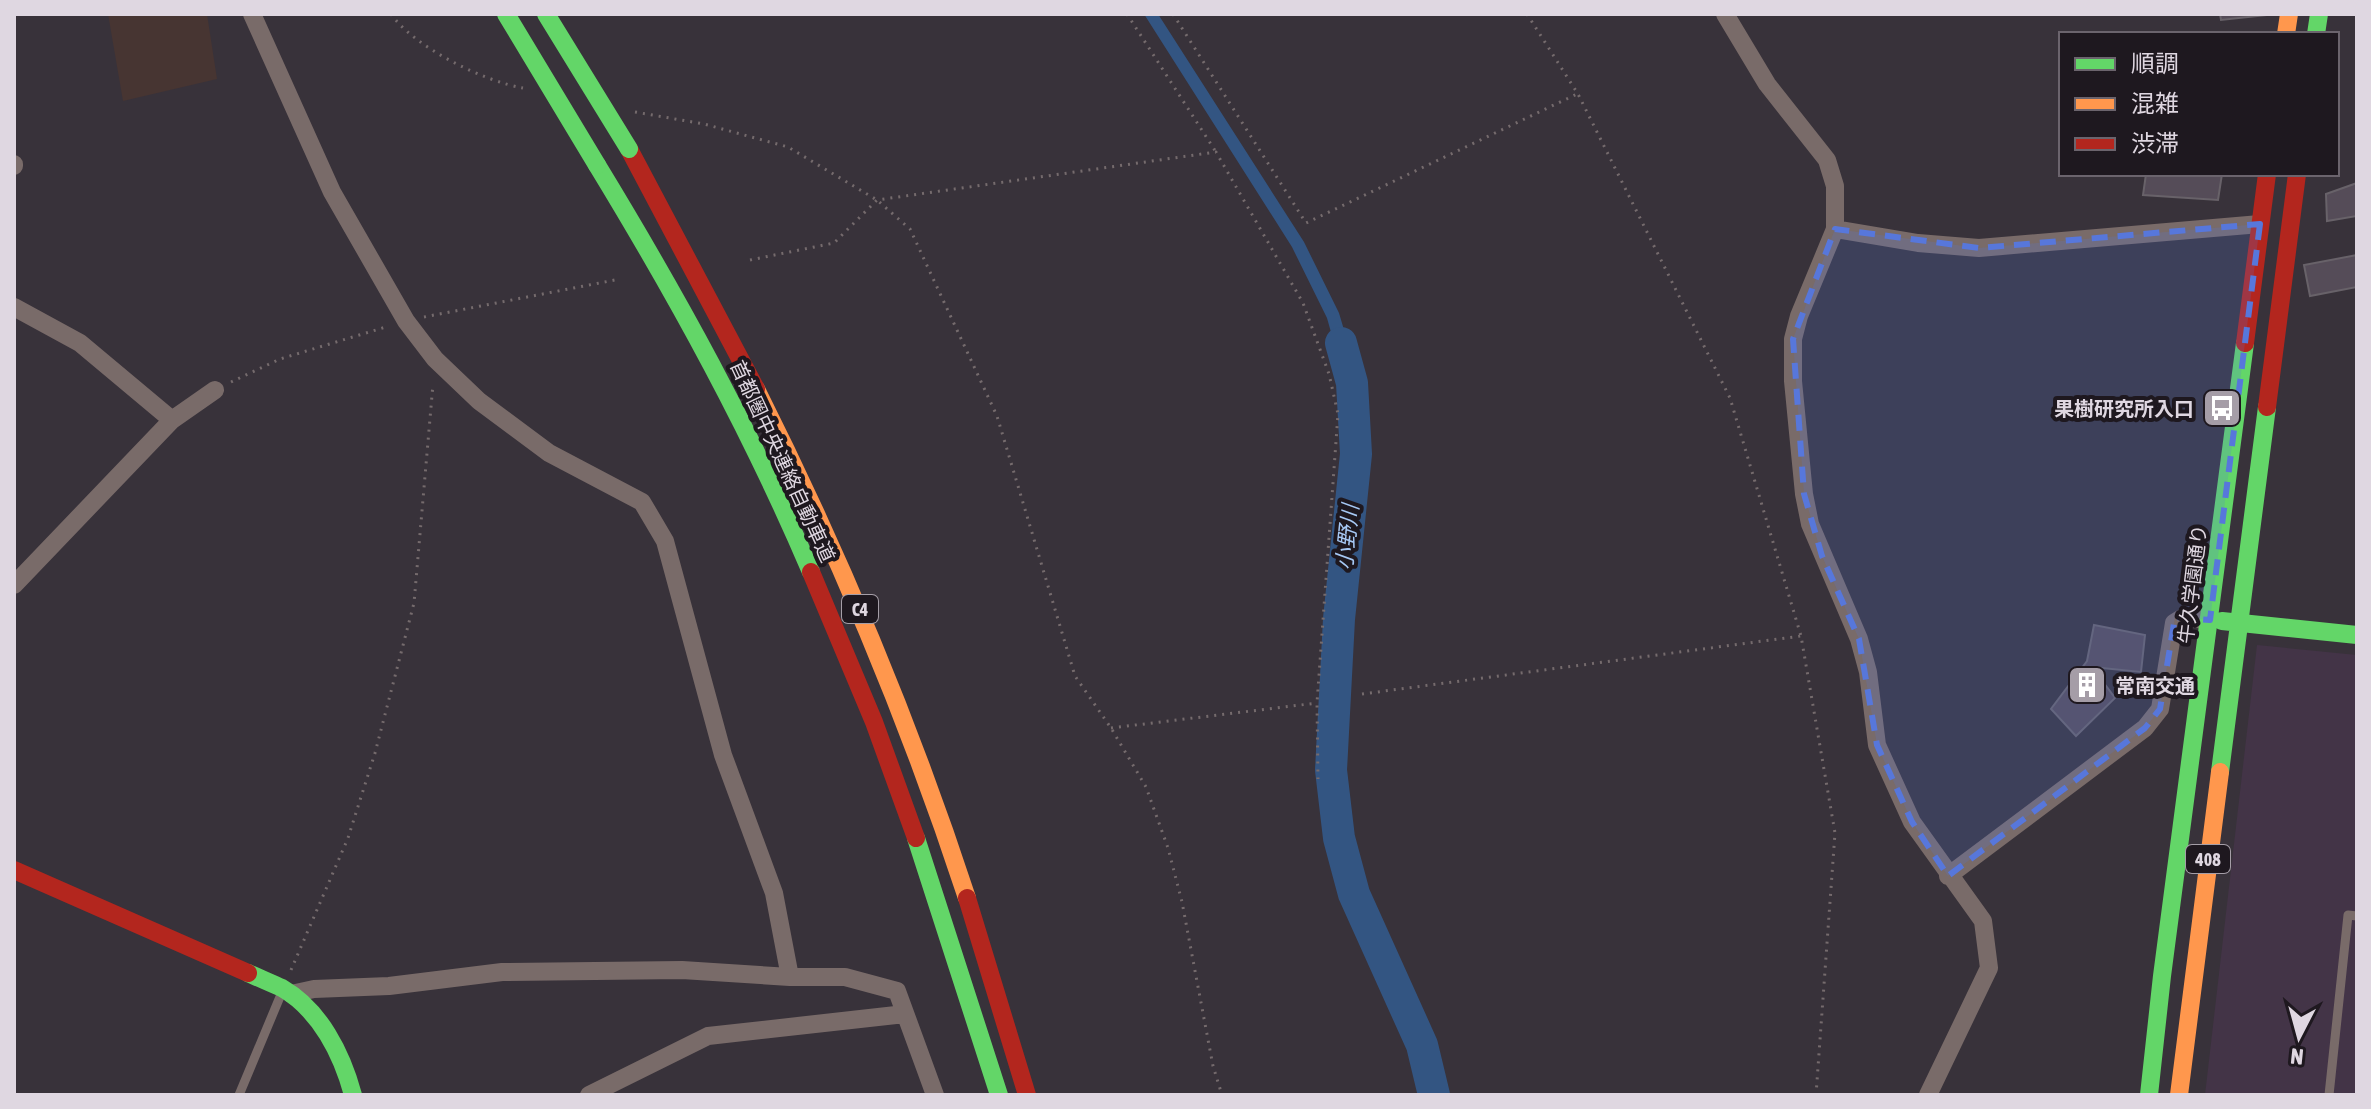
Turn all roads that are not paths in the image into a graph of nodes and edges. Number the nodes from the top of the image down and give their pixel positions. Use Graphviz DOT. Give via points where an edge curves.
graph roads {
  1 [pos="252,14"];
  2 [pos="506,14"];
  3 [pos="546,14"];
  4 [pos="1725,14"];
  5 [pos="2267,176"];
  6 [pos="2297,176"];
  7 [pos="2260,224"];
  8 [pos="1835,229"];
  9 [pos="14,307"];
  10 [pos="215,390"];
  11 [pos="172,420"];
  12 [pos="14,585"];
  13 [pos="2210,620"];
  14 [pos="2239,623"];
  15 [pos="2357,635"];
  16 [pos="14,870"];
  17 [pos="1948,876"];
  18 [pos="2357,916"];
  19 [pos="790,977"];
  20 [pos="287,991"];
  21 [pos="905,1014"];
  22 [pos="239,1095"];
  23 [pos="353,1095"];
  24 [pos="589,1095"];
  25 [pos="935,1095"];
  26 [pos="999,1095"];
  27 [pos="1027,1095"];
  28 [pos="1928,1095"];
  29 [pos="2149,1095"];
  30 [pos="2179,1095"];
  31 [pos="2329,1095"];
  1 -- 19 [label="street" via="332,192 406,321 435,359 479,401 549,453 642,502 665,541 723,755 774,893"];
  2 -- 26 [label="main road, 首都圏中央連絡自動車道 / C4, bridge" via="713,363 841,640 915,829"];
  3 -- 27 [label="main road, 首都圏中央連絡自動車道 / C4, bridge" via="629,149 738,352 869,630 943,824"];
  4 -- 8 [label="street" via="1767,84 1827,160 1835,186"];
  5 -- 7 [label="main road, 牛久学園通り / 408"];
  6 -- 14 [label="main road, 408"];
  7 -- 8 [label="street" via="1979,248"];
  7 -- 13 [label="main road, 牛久学園通り / 408"];
  8 -- 17 [label="street" via="1793,339 1804,494 1822,556 1859,639 1877,745 1912,822"];
  9 -- 11 [label="street" via="80,343"];
  10 -- 11 [label="street"];
  11 -- 12 [label="street"];
  13 -- 14 [label="main road"];
  13 -- 17 [label="street" via="2182,618 2174,623 2160,709 2145,728"];
  13 -- 29 [label="main road, 牛久学園通り / 408"];
  14 -- 15 [label="main road"];
  14 -- 30 [label="main road, 408"];
  16 -- 20 [label="main road"];
  17 -- 28 [label="street" via="1983,921 1989,968"];
  18 -- 31 [label="lane" via="2348,915"];
  19 -- 20 [label="street" via="682,970 502,972"];
  19 -- 21 [label="street" via="845,977 897,991"];
  20 -- 22 [label="lane"];
  20 -- 23 [label="main road" via="333,1042"];
  21 -- 24 [label="street" via="708,1036"];
  21 -- 25 [label="street"];
}
